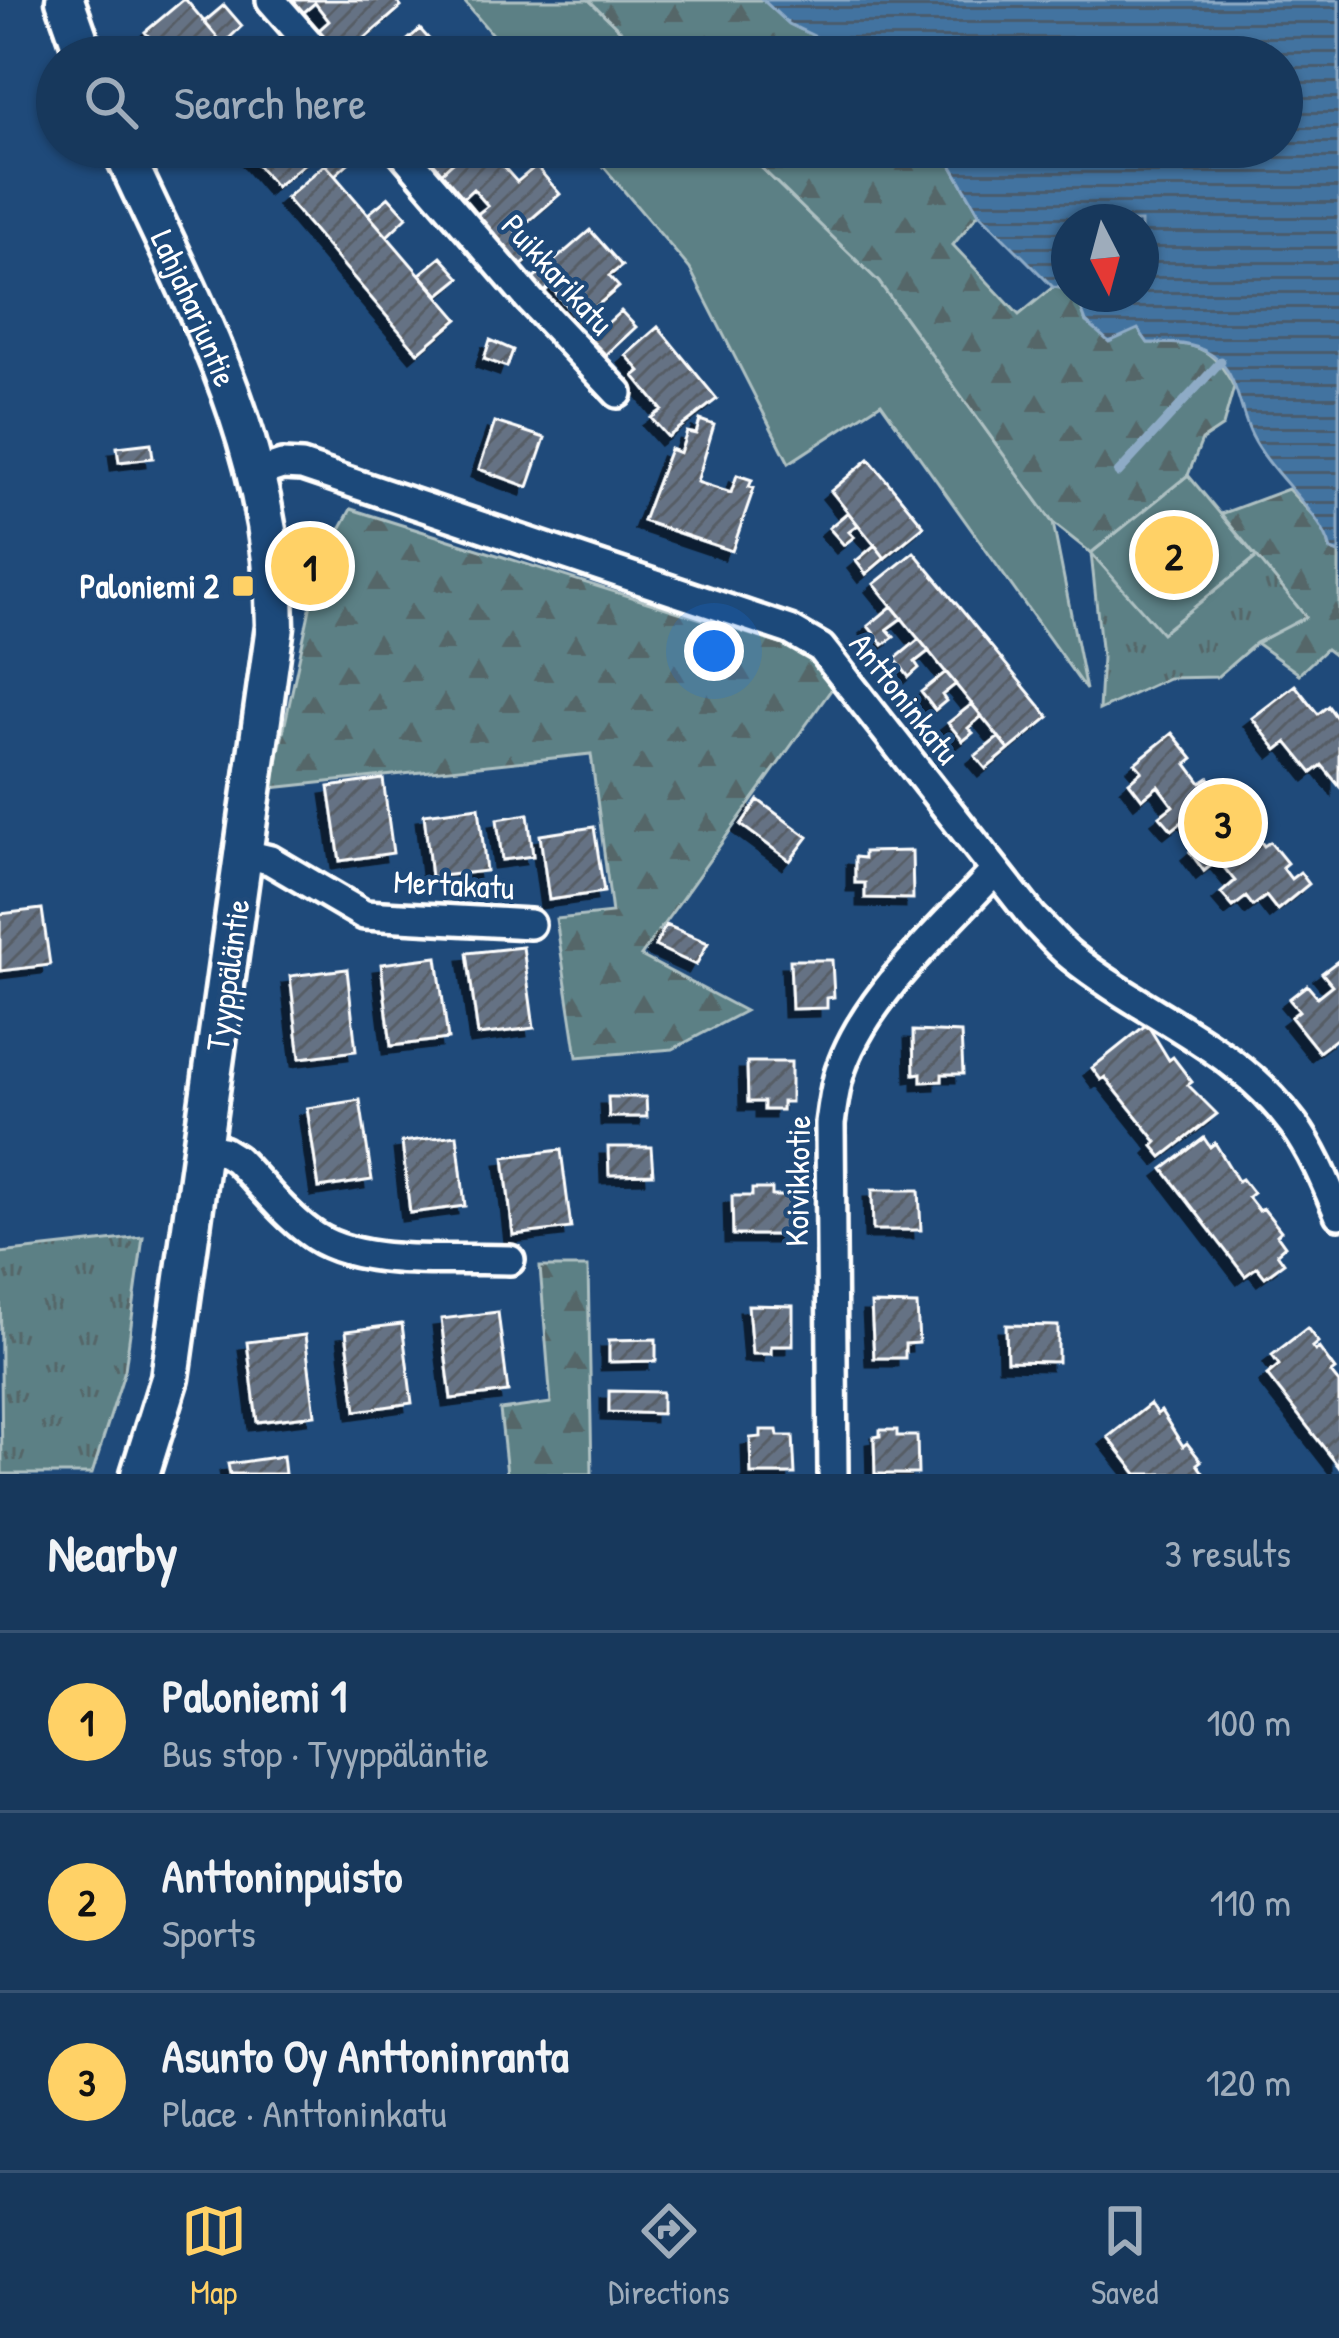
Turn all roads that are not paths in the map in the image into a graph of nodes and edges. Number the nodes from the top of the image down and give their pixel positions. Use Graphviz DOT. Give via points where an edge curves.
graph roads {
  1 [pos="64,0"];
  2 [pos="272,0"];
  3 [pos="77,36"];
  4 [pos="303,36"];
  5 [pos="132,168"];
  6 [pos="416,168"];
  7 [pos="618,393"];
  8 [pos="258,473"];
  9 [pos="245,854"];
  10 [pos="994,872"];
  11 [pos="530,924"];
  12 [pos="203,1148"];
  13 [pos="1339,1214"];
  14 [pos="510,1260"];
  15 [pos="140,1474"];
  16 [pos="833,1474"];
  1 -- 3 [label="street"];
  2 -- 4 [label="street"];
  5 -- 8 [label="street, Lahjaharjuntie" via="236,397"];
  6 -- 7 [label="street, Puikkarikatu"];
  8 -- 9 [label="street, Tyyppäläntie" via="275,569 275,626"];
  8 -- 10 [label="street, Anttoninkatu" via="302,466 790,630 842,673"];
  9 -- 11 [label="street, Mertakatu" via="270,860 364,915"];
  9 -- 12 [label="street, Tyyppäläntie"];
  10 -- 13 [label="street, Anttoninkatu" via="1073,958 1255,1083 1301,1136"];
  10 -- 16 [label="street, Koivikkotie" via="876,1004 838,1077 830,1124"];
  12 -- 14 [label="street" via="236,1160 331,1245 369,1256"];
  12 -- 15 [label="street, Tyyppäläntie" via="170,1378"];
}
